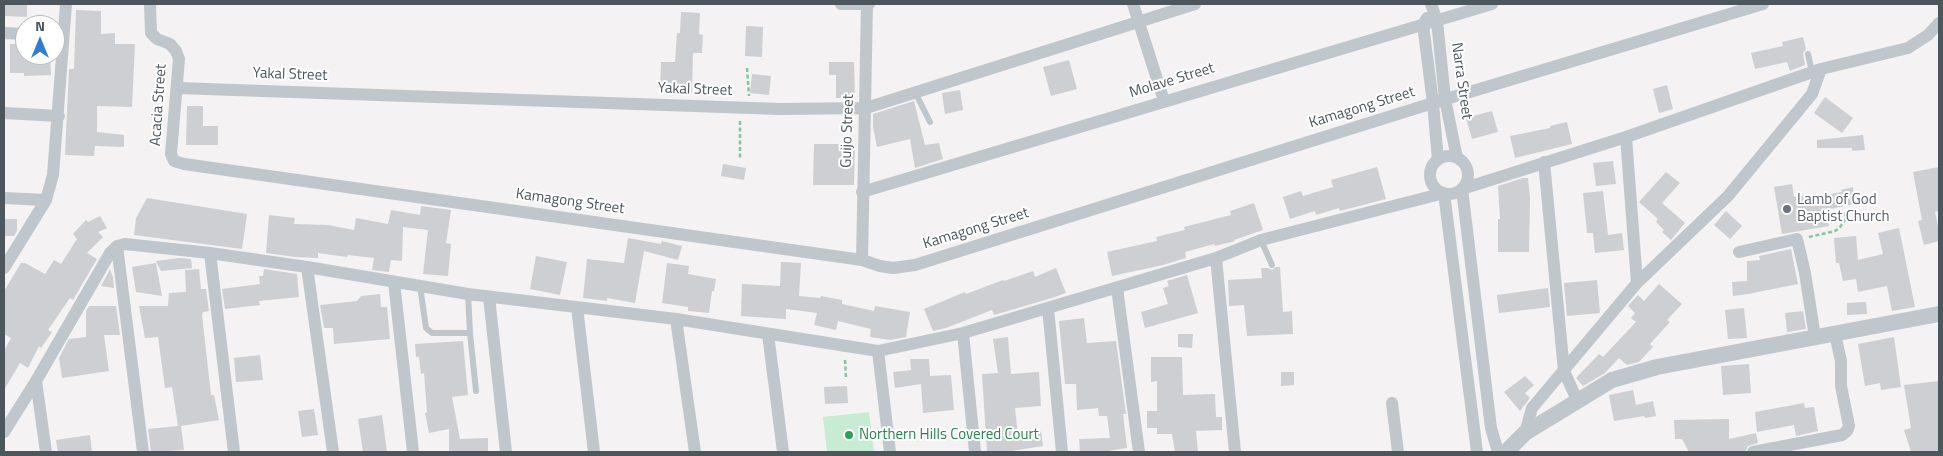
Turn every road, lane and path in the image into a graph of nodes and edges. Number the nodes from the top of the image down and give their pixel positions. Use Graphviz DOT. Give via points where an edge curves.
graph roads {
  1 [pos="150,4"];
  2 [pos="841,4"];
  3 [pos="868,4"];
  4 [pos="1133,4"];
  5 [pos="1195,4"];
  6 [pos="1492,4"];
  7 [pos="1763,4"];
  8 [pos="1434,11"];
  9 [pos="1138,21"];
  10 [pos="1939,24"];
  11 [pos="1423,25"];
  12 [pos="1808,54"];
  13 [pos="60,65"];
  14 [pos="747,68"];
  15 [pos="1816,71"];
  16 [pos="177,88"];
  17 [pos="915,92"];
  18 [pos="1164,100"];
  19 [pos="1439,101"];
  20 [pos="745,108"];
  21 [pos="866,108"];
  22 [pos="4,113"];
  23 [pos="59,116"];
  24 [pos="930,122"];
  25 [pos="1626,137"];
  26 [pos="1457,158"];
  27 [pos="740,159"];
  28 [pos="1438,160"];
  29 [pos="174,161"];
  30 [pos="1544,162"];
  31 [pos="1462,189"];
  32 [pos="862,192"];
  33 [pos="1444,193"];
  34 [pos="4,198"];
  35 [pos="46,200"];
  36 [pos="1845,211"];
  37 [pos="1797,239"];
  38 [pos="1261,240"];
  39 [pos="117,246"];
  40 [pos="1739,252"];
  41 [pos="210,253"];
  42 [pos="1216,258"];
  43 [pos="862,260"];
  44 [pos="1272,265"];
  45 [pos="307,267"];
  46 [pos="4,268"];
  47 [pos="394,282"];
  48 [pos="1637,283"];
  49 [pos="420,286"];
  50 [pos="1117,288"];
  51 [pos="468,294"];
  52 [pos="489,296"];
  53 [pos="577,307"];
  54 [pos="1048,308"];
  55 [pos="1939,314"];
  56 [pos="676,319"];
  57 [pos="470,333"];
  58 [pos="768,334"];
  59 [pos="963,334"];
  60 [pos="1835,334"];
  61 [pos="1815,337"];
  62 [pos="844,346"];
  63 [pos="878,351"];
  64 [pos="1564,371"];
  65 [pos="846,378"];
  66 [pos="36,381"];
  67 [pos="476,391"];
  68 [pos="1577,400"];
  69 [pos="1392,403"];
  70 [pos="4,432"];
  71 [pos="1525,433"];
  72 [pos="46,452"];
  73 [pos="143,452"];
  74 [pos="234,452"];
  75 [pos="333,452"];
  76 [pos="414,452"];
  77 [pos="506,452"];
  78 [pos="594,452"];
  79 [pos="695,452"];
  80 [pos="783,452"];
  81 [pos="890,452"];
  82 [pos="975,452"];
  83 [pos="1062,452"];
  84 [pos="1139,452"];
  85 [pos="1235,452"];
  86 [pos="1398,452"];
  87 [pos="1478,452"];
  88 [pos="1498,452"];
  89 [pos="1506,452"];
  90 [pos="1753,452"];
  1 -- 16 [label="street, Acacia Street" via="151,33 170,44 179,59"];
  2 -- 3 [label="street"];
  3 -- 21 [label="street, Guijo Street"];
  4 -- 9 [label="street"];
  5 -- 9 [label="street, Yakal Street"];
  6 -- 8 [label="street"];
  7 -- 19 [label="street, Kamagong Street"];
  8 -- 11 [label="street"];
  8 -- 19 [label="street, Narra Street"];
  9 -- 17 [label="street, Yakal Street"];
  9 -- 18 [label="street"];
  10 -- 15 [label="street" via="1908,48"];
  11 -- 18 [label="street, Molave Street"];
  11 -- 19 [label="street, Narra Street"];
  12 -- 15 [label="lane"];
  13 -- 23 [label="street"];
  14 -- 20 [label="path"];
  15 -- 25 [label="street"];
  15 -- 48 [label="street" via="1812,94 1728,196"];
  16 -- 20 [label="street, Yakal Street"];
  16 -- 29 [label="street, Acacia Street" via="171,154"];
  17 -- 21 [label="street, Yakal Street"];
  17 -- 24 [label="lane"];
  18 -- 32 [label="street, Molave Street"];
  19 -- 26 [label="street, Narra Street"];
  19 -- 28 [label="street, Narra Street"];
  19 -- 43 [label="street, Kamagong Street" via="915,265 893,268"];
  20 -- 21 [label="street, Yakal Street"];
  20 -- 27 [label="path"];
  21 -- 32 [label="street, Guijo Street"];
  22 -- 23 [label="street"];
  23 -- 35 [label="street" via="53,175"];
  25 -- 30 [label="street"];
  25 -- 48 [label="street"];
  26 -- 28 [label="street" via="1447,156"];
  26 -- 31 [label="street" via="1468,172"];
  28 -- 33 [label="street" via="1431,170 1432,181"];
  29 -- 43 [label="street, Kamagong Street"];
  30 -- 31 [label="street"];
  30 -- 64 [label="street"];
  31 -- 33 [label="street"];
  31 -- 88 [label="street" via="1491,428"];
  32 -- 43 [label="street, Guijo Street"];
  33 -- 38 [label="street"];
  33 -- 87 [label="street"];
  34 -- 35 [label="street"];
  35 -- 46 [label="street"];
  36 -- 37 [label="path" via="1845,220 1835,231"];
  37 -- 40 [label="street"];
  37 -- 61 [label="street"];
  38 -- 42 [label="street"];
  38 -- 44 [label="lane"];
  39 -- 41 [label="street" via="136,244"];
  39 -- 66 [label="street" via="104,262"];
  39 -- 73 [label="street"];
  41 -- 45 [label="street"];
  41 -- 74 [label="street"];
  42 -- 50 [label="street"];
  42 -- 85 [label="street"];
  45 -- 47 [label="street"];
  45 -- 75 [label="street"];
  47 -- 49 [label="street"];
  47 -- 76 [label="street"];
  48 -- 64 [label="street"];
  49 -- 51 [label="street"];
  49 -- 57 [label="lane" via="426,328 432,333"];
  50 -- 54 [label="street"];
  50 -- 84 [label="street"];
  51 -- 52 [label="street"];
  51 -- 57 [label="lane"];
  52 -- 53 [label="street"];
  52 -- 77 [label="street"];
  53 -- 56 [label="street"];
  53 -- 78 [label="street"];
  54 -- 59 [label="street"];
  54 -- 83 [label="street"];
  55 -- 60 [label="street"];
  56 -- 58 [label="street"];
  56 -- 79 [label="street"];
  57 -- 67 [label="lane"];
  58 -- 62 [label="street"];
  58 -- 80 [label="street"];
  59 -- 63 [label="street"];
  59 -- 82 [label="street"];
  60 -- 61 [label="street"];
  60 -- 90 [label="street" via="1849,426 1847,432"];
  61 -- 68 [label="street" via="1657,367 1612,380"];
  62 -- 63 [label="street"];
  62 -- 65 [label="path"];
  63 -- 81 [label="street"];
  64 -- 68 [label="street"];
  64 -- 71 [label="street" via="1532,408"];
  66 -- 70 [label="street"];
  66 -- 72 [label="street"];
  68 -- 71 [label="street"];
  69 -- 86 [label="street"];
  71 -- 89 [label="street"];
}
